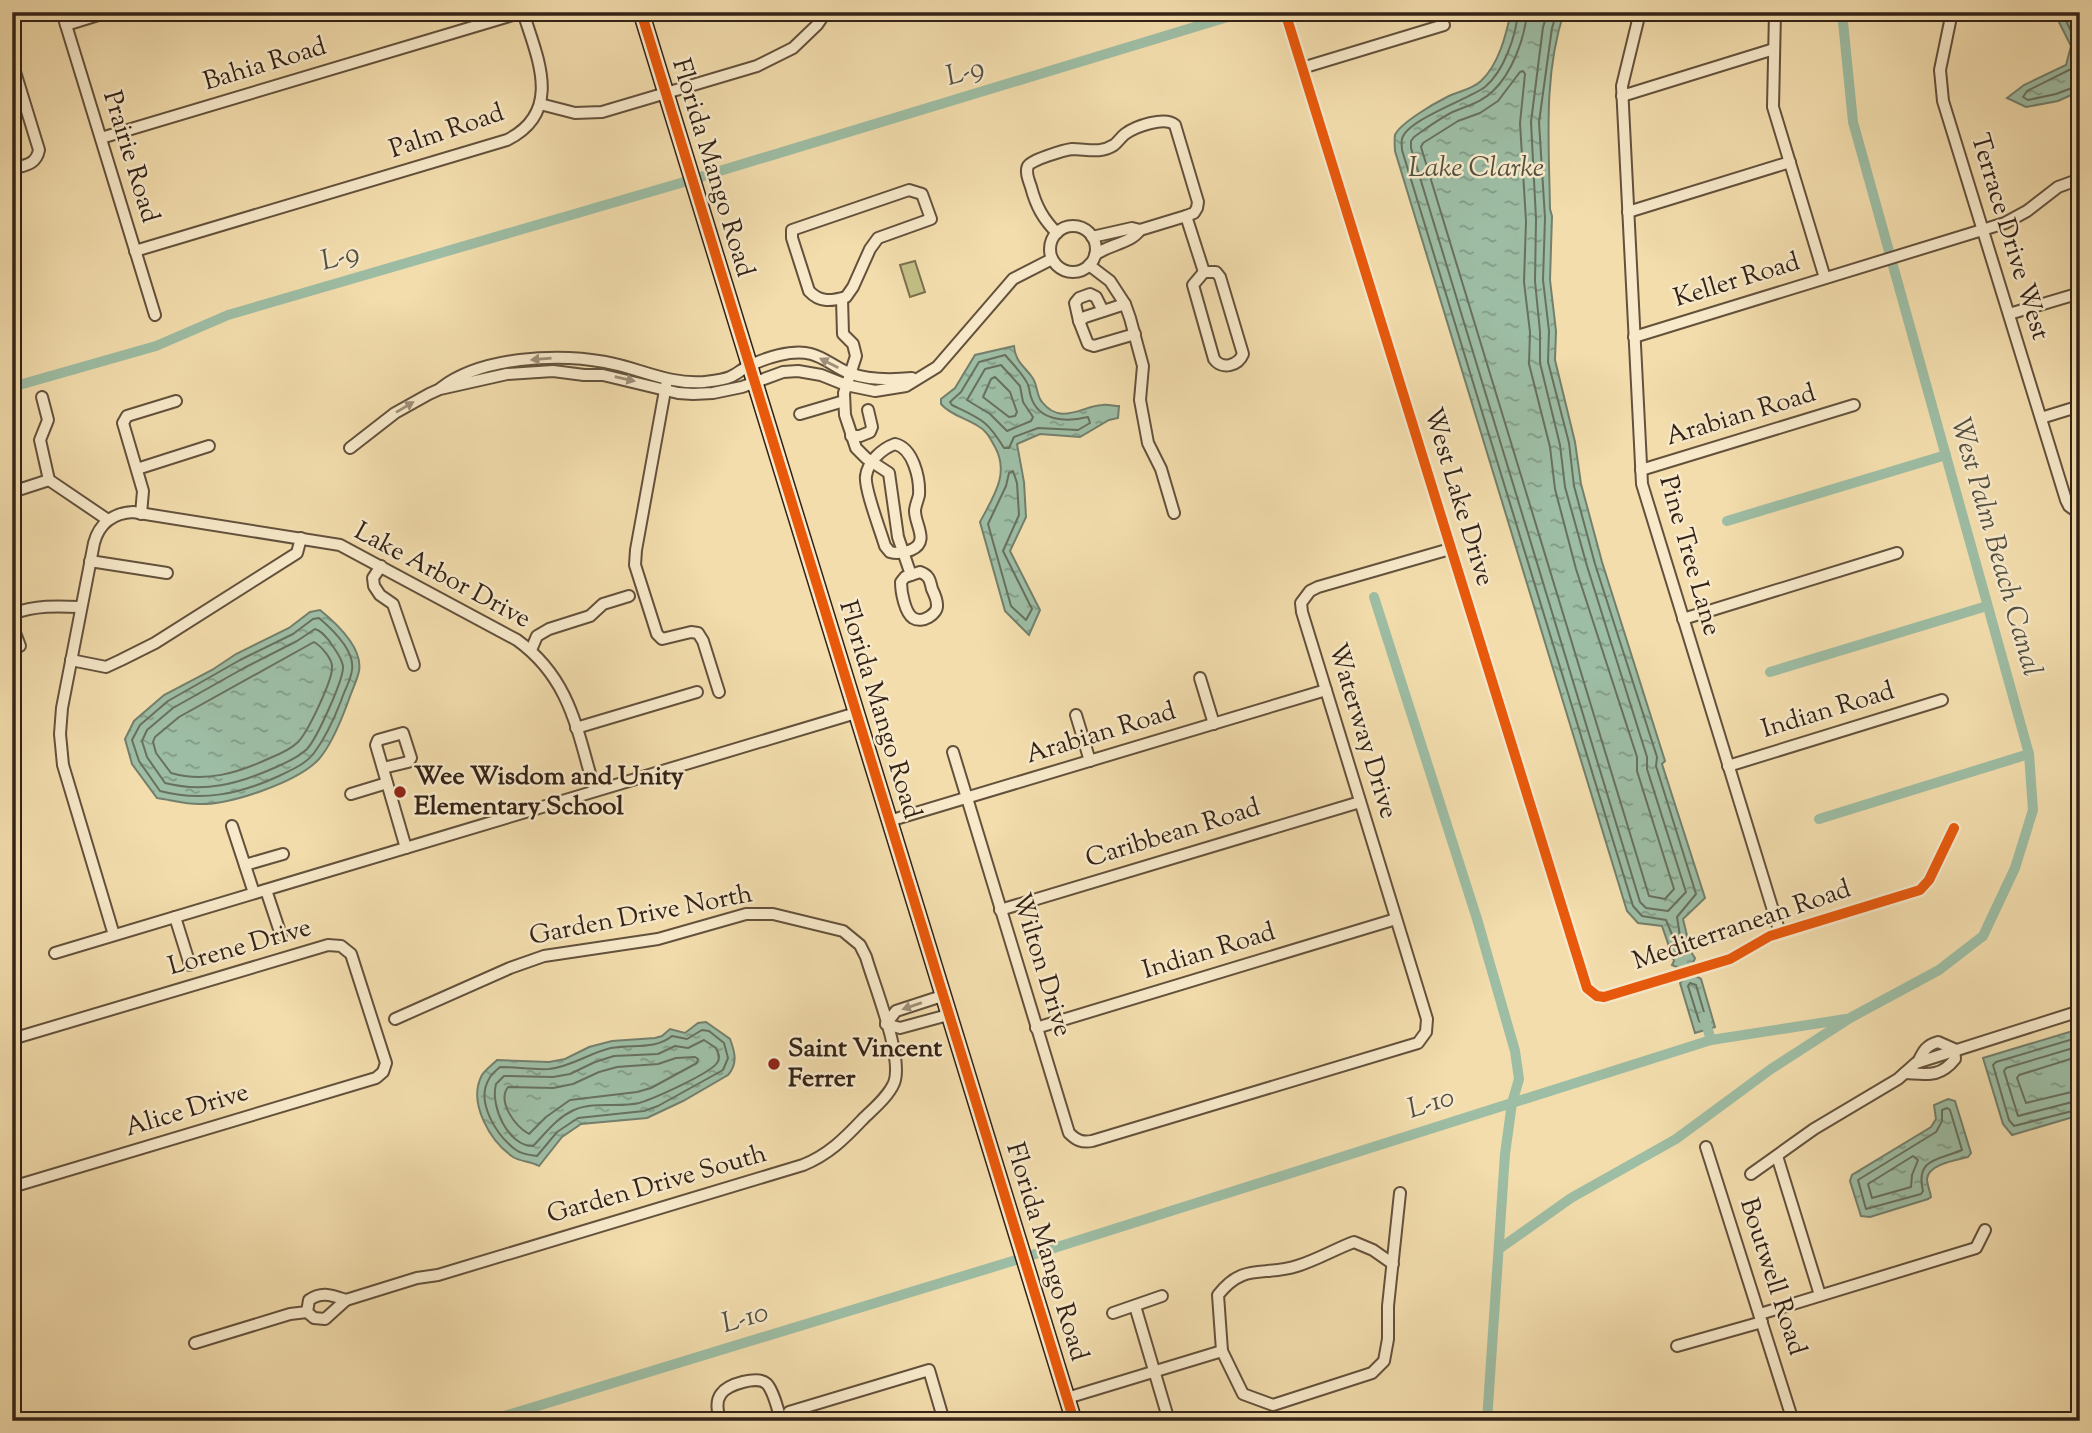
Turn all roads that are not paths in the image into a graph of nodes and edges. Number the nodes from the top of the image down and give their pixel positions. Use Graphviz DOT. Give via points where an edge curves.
graph roads {
  1 [pos="62,12"];
  2 [pos="108,12"];
  3 [pos="523,12"];
  4 [pos="640,12"];
  5 [pos="826,12"];
  6 [pos="1640,12"];
  7 [pos="1775,12"];
  8 [pos="1952,12"];
  9 [pos="1285,13"];
  10 [pos="66,25"];
  11 [pos="1444,25"];
  12 [pos="1774,49"];
  13 [pos="12,62"];
  14 [pos="1302,68"];
  15 [pos="666,93"];
  16 [pos="1622,96"];
  17 [pos="540,104"];
  18 [pos="101,138"];
  19 [pos="1790,162"];
  20 [pos="12,169"];
  21 [pos="2080,179"];
  22 [pos="1628,212"];
  23 [pos="1186,216"];
  24 [pos="1983,229"];
  25 [pos="1140,230"];
  26 [pos="1057,233"];
  27 [pos="1092,237"];
  28 [pos="135,251"];
  29 [pos="1052,259"];
  30 [pos="1092,260"];
  31 [pos="1204,272"];
  32 [pos="1825,278"];
  33 [pos="2080,293"];
  34 [pos="842,299"];
  35 [pos="1125,304"];
  36 [pos="1102,311"];
  37 [pos="2009,314"];
  38 [pos="155,315"];
  39 [pos="1079,321"];
  40 [pos="1135,334"];
  41 [pos="1634,337"];
  42 [pos="749,366"];
  43 [pos="850,374"];
  44 [pos="918,378"];
  45 [pos="755,383"];
  46 [pos="666,384"];
  47 [pos="846,385"];
  48 [pos="42,397"];
  49 [pos="176,401"];
  50 [pos="844,401"];
  51 [pos="1854,405"];
  52 [pos="2080,406"];
  53 [pos="868,410"];
  54 [pos="800,414"];
  55 [pos="2041,418"];
  56 [pos="851,436"];
  57 [pos="209,446"];
  58 [pos="350,448"];
  59 [pos="872,462"];
  60 [pos="137,469"];
  61 [pos="1641,470"];
  62 [pos="50,480"];
  63 [pos="12,492"];
  64 [pos="1174,513"];
  65 [pos="2077,513"];
  66 [pos="141,514"];
  67 [pos="108,520"];
  68 [pos="301,538"];
  69 [pos="1450,549"];
  70 [pos="903,552"];
  71 [pos="1897,553"];
  72 [pos="90,561"];
  73 [pos="381,566"];
  74 [pos="167,573"];
  75 [pos="911,575"];
  76 [pos="629,596"];
  77 [pos="81,607"];
  78 [pos="12,614"];
  79 [pos="1683,618"];
  80 [pos="12,625"];
  81 [pos="20,646"];
  82 [pos="531,650"];
  83 [pos="71,660"];
  84 [pos="414,665"];
  85 [pos="1200,678"];
  86 [pos="1326,690"];
  87 [pos="697,692"];
  88 [pos="719,692"];
  89 [pos="1942,700"];
  90 [pos="856,713"];
  91 [pos="1076,715"];
  92 [pos="1214,724"];
  93 [pos="576,728"];
  94 [pos="953,752"];
  95 [pos="1090,761"];
  96 [pos="1728,766"];
  97 [pos="383,768"];
  98 [pos="387,783"];
  99 [pos="595,791"];
  100 [pos="351,794"];
  101 [pos="967,798"];
  102 [pos="1360,802"];
  103 [pos="889,821"];
  104 [pos="232,825"];
  105 [pos="1954,828"];
  106 [pos="406,848"];
  107 [pos="284,854"];
  108 [pos="245,865"];
  109 [pos="266,890"];
  110 [pos="254,893"];
  111 [pos="1000,910"];
  112 [pos="175,917"];
  113 [pos="1396,919"];
  114 [pos="1780,933"];
  115 [pos="114,935"];
  116 [pos="281,935"];
  117 [pos="55,953"];
  118 [pos="190,965"];
  119 [pos="1591,993"];
  120 [pos="943,996"];
  121 [pos="2080,1012"];
  122 [pos="948,1015"];
  123 [pos="394,1019"];
  124 [pos="886,1024"];
  125 [pos="1036,1028"];
  126 [pos="12,1039"];
  127 [pos="1954,1049"];
  128 [pos="1923,1060"];
  129 [pos="1905,1073"];
  130 [pos="1931,1074"];
  131 [pos="376,1078"];
  132 [pos="1079,1141"];
  133 [pos="1706,1147"];
  134 [pos="1777,1156"];
  135 [pos="1751,1174"];
  136 [pos="12,1187"];
  137 [pos="1400,1193"];
  138 [pos="1986,1230"];
  139 [pos="1393,1264"];
  140 [pos="1820,1295"];
  141 [pos="1162,1296"];
  142 [pos="345,1300"];
  143 [pos="1135,1306"];
  144 [pos="307,1312"];
  145 [pos="1113,1313"];
  146 [pos="1761,1318"];
  147 [pos="195,1343"];
  148 [pos="1677,1346"];
  149 [pos="1222,1351"];
  150 [pos="1153,1370"];
  151 [pos="1067,1398"];
  152 [pos="789,1412"];
  153 [pos="720,1421"];
  154 [pos="781,1421"];
  155 [pos="944,1421"];
  156 [pos="1074,1421"];
  157 [pos="1169,1421"];
  158 [pos="1793,1421"];
  1 -- 10 [label="street, Prairie Road"];
  2 -- 10 [label="street"];
  3 -- 17 [label="street" via="542,76"];
  3 -- 18 [label="street, Bahia Road"];
  4 -- 15 [label="street, Florida Mango Road"];
  5 -- 15 [label="street, Palm Road" via="806,37 779,57"];
  6 -- 16 [label="street, Pine Tree Lane"];
  7 -- 12 [label="street"];
  8 -- 24 [label="street, Terrace Drive West" via="1942,55 1941,86"];
  9 -- 14 [label="street, West Lake Drive"];
  10 -- 18 [label="street, Prairie Road"];
  11 -- 14 [label="street"];
  12 -- 16 [label="street"];
  12 -- 19 [label="street" via="1773,107"];
  13 -- 20 [label="street" via="39,150 32,163"];
  14 -- 69 [label="street, West Lake Drive"];
  15 -- 17 [label="street, Palm Road" via="589,113"];
  15 -- 42 [label="street, Florida Mango Road"];
  16 -- 22 [label="street, Pine Tree Lane"];
  17 -- 28 [label="street, Palm Road" via="525,128 501,142"];
  18 -- 28 [label="street, Prairie Road"];
  19 -- 22 [label="street"];
  19 -- 32 [label="street"];
  21 -- 24 [label="street, Keller Road" via="2048,194 2017,218"];
  22 -- 41 [label="street, Pine Tree Lane"];
  23 -- 25 [label="street"];
  23 -- 26 [label="street" via="1194,213 1198,202 1175,125 1164,121 1127,132 1112,146 1066,150 1031,162 1027,173 1036,205"];
  23 -- 31 [label="street"];
  24 -- 32 [label="street, Keller Road"];
  24 -- 37 [label="street, Terrace Drive West"];
  25 -- 27 [label="street"];
  25 -- 30 [label="street" via="1135,238 1104,248"];
  26 -- 27 [label="street" via="1076,226"];
  26 -- 29 [label="street" via="1050,248"];
  27 -- 30 [label="street"];
  28 -- 38 [label="street, Prairie Road"];
  29 -- 30 [label="street" via="1069,271 1083,269"];
  29 -- 44 [label="street" via="1013,279 937,367"];
  30 -- 35 [label="street"];
  31 -- 31 [label="street" via="1193,285 1214,359 1224,366 1235,363 1243,354 1220,277 1216,272"];
  32 -- 41 [label="street, Keller Road"];
  33 -- 37 [label="street"];
  34 -- 34 [label="street" via="823,300 809,291 792,230 909,190 922,194 931,219 878,238 850,293"];
  34 -- 43 [label="street" via="843,334 856,356"];
  35 -- 36 [label="street"];
  35 -- 40 [label="street"];
  36 -- 39 [label="street"];
  36 -- 39 [label="street" via="1096,297 1079,298 1074,303"];
  37 -- 55 [label="street, Terrace Drive West"];
  39 -- 40 [label="street" via="1088,344"];
  40 -- 64 [label="street" via="1143,366 1140,400 1148,443"];
  41 -- 61 [label="street, Pine Tree Lane"];
  43 -- 42 [label="street, one-way" via="811,354 786,354"];
  42 -- 45 [label="street, Florida Mango Road"];
  42 -- 46 [label="street" via="729,378"];
  43 -- 44 [label="street" via="892,380"];
  43 -- 47 [label="street"];
  44 -- 47 [label="street" via="906,386 875,391"];
  45 -- 46 [label="street" via="713,393 678,393"];
  45 -- 47 [label="street" via="798,371"];
  45 -- 90 [label="street, Florida Mango Road"];
  58 -- 46 [label="street, one-way" via="396,412 474,370 559,358 605,362"];
  46 -- 88 [label="street" via="635,565 657,634 662,639 698,633"];
  47 -- 50 [label="street"];
  48 -- 62 [label="street" via="48,420 40,440"];
  49 -- 60 [label="street" via="124,419"];
  50 -- 54 [label="street"];
  50 -- 56 [label="street"];
  51 -- 61 [label="street, Arabian Road"];
  52 -- 55 [label="street"];
  53 -- 56 [label="street" via="870,432"];
  55 -- 65 [label="street, Terrace Drive West" via="2066,500"];
  56 -- 59 [label="street"];
  57 -- 60 [label="street"];
  59 -- 70 [label="street" via="884,468 891,479"];
  59 -- 70 [label="street" via="866,481 886,546 890,552"];
  59 -- 70 [label="street" via="895,444 909,452 918,485 915,510 921,539 919,545"];
  60 -- 66 [label="street" via="143,491"];
  61 -- 79 [label="street, Pine Tree Lane"];
  62 -- 63 [label="street"];
  62 -- 67 [label="street"];
  66 -- 67 [label="street, Lake Arbor Drive" via="126,512"];
  66 -- 68 [label="street, Lake Arbor Drive"];
  67 -- 72 [label="street" via="96,536"];
  68 -- 73 [label="street, Lake Arbor Drive" via="340,545"];
  68 -- 83 [label="street" via="297,554 155,643 106,667"];
  69 -- 86 [label="street, Waterway Drive" via="1318,587 1305,596 1302,612"];
  69 -- 119 [label="street, West Lake Drive"];
  70 -- 75 [label="street"];
  71 -- 79 [label="street"];
  72 -- 74 [label="street"];
  72 -- 77 [label="street"];
  73 -- 82 [label="street, Lake Arbor Drive"];
  73 -- 84 [label="street" via="373,578 374,586 393,604"];
  75 -- 75 [label="street" via="901,582 908,612 918,620 931,616 938,606 930,580 920,572"];
  76 -- 82 [label="street" via="603,604 590,616 549,629 537,636"];
  77 -- 78 [label="street" via="33,607"];
  77 -- 83 [label="street"];
  79 -- 96 [label="street, Pine Tree Lane"];
  80 -- 81 [label="street"];
  82 -- 93 [label="street, Lake Arbor Drive" via="557,680"];
  83 -- 115 [label="street" via="61,718 61,753"];
  85 -- 92 [label="street"];
  86 -- 92 [label="street, Arabian Road"];
  86 -- 102 [label="street, Waterway Drive"];
  87 -- 93 [label="street"];
  89 -- 96 [label="street, Indian Road"];
  90 -- 99 [label="street"];
  90 -- 103 [label="street, Florida Mango Road"];
  91 -- 95 [label="street"];
  92 -- 95 [label="street, Arabian Road"];
  93 -- 99 [label="street, Lake Arbor Drive"];
  94 -- 101 [label="street, Wilton Drive"];
  95 -- 101 [label="street, Arabian Road"];
  96 -- 114 [label="street, Pine Tree Lane"];
  97 -- 97 [label="street" via="378,740 403,733 411,758"];
  97 -- 98 [label="street"];
  98 -- 100 [label="street"];
  98 -- 106 [label="street"];
  99 -- 106 [label="street"];
  101 -- 103 [label="street, Arabian Road"];
  101 -- 111 [label="street, Wilton Drive"];
  102 -- 111 [label="street, Caribbean Road"];
  102 -- 113 [label="street, Waterway Drive"];
  103 -- 120 [label="street, Florida Mango Road"];
  104 -- 108 [label="street"];
  105 -- 114 [label="street, Mediterranean Road" via="1920,890"];
  106 -- 109 [label="street"];
  107 -- 108 [label="street"];
  108 -- 110 [label="street"];
  109 -- 110 [label="street"];
  109 -- 116 [label="street"];
  110 -- 112 [label="street"];
  111 -- 125 [label="street, Wilton Drive"];
  112 -- 115 [label="street"];
  112 -- 118 [label="street"];
  113 -- 125 [label="street, Indian Road"];
  113 -- 132 [label="street, Waterway Drive" via="1427,1026 1418,1042 1093,1141"];
  114 -- 119 [label="street, Mediterranean Road" via="1736,957 1604,997"];
  115 -- 117 [label="street"];
  120 -- 122 [label="street, Florida Mango Road"];
  120 -- 124 [label="street, one-way" via="896,1012"];
  121 -- 127 [label="street"];
  122 -- 124 [label="street" via="900,1028"];
  122 -- 151 [label="street, Florida Mango Road"];
  123 -- 124 [label="street, Garden Drive North" via="544,956 658,939 760,913 836,929 855,939 866,957"];
  124 -- 142 [label="street, Garden Drive South" via="897,1061 891,1088 841,1142 817,1160"];
  125 -- 132 [label="street, Wilton Drive" via="1069,1133"];
  126 -- 131 [label="street, Lorene Drive" via="328,945 341,946 351,954 386,1063"];
  127 -- 128 [label="street"];
  127 -- 130 [label="street" via="1955,1059 1947,1070"];
  128 -- 129 [label="street"];
  128 -- 130 [label="street"];
  129 -- 130 [label="street"];
  129 -- 134 [label="street"];
  131 -- 136 [label="street, Alice Drive"];
  133 -- 146 [label="street, Boutwell Road"];
  134 -- 135 [label="street"];
  134 -- 140 [label="street"];
  137 -- 139 [label="street"];
  138 -- 140 [label="street" via="1976,1248"];
  139 -- 149 [label="street" via="1354,1242 1301,1265 1246,1272 1229,1281 1217,1295"];
  139 -- 149 [label="street" via="1384,1361 1373,1373 1273,1405 1243,1394"];
  140 -- 146 [label="street"];
  141 -- 143 [label="street"];
  142 -- 144 [label="street, Garden Drive South" via="325,1319"];
  142 -- 144 [label="street, Garden Drive South" via="318,1294 309,1300"];
  143 -- 145 [label="street"];
  143 -- 150 [label="street"];
  144 -- 147 [label="street, Garden Drive South"];
  146 -- 148 [label="street"];
  146 -- 158 [label="street, Boutwell Road"];
  149 -- 150 [label="street"];
  150 -- 151 [label="street"];
  150 -- 157 [label="street"];
  151 -- 156 [label="street, Florida Mango Road"];
  152 -- 155 [label="street" via="929,1370"];
  153 -- 154 [label="street" via="720,1394 762,1380 769,1386"];
}
